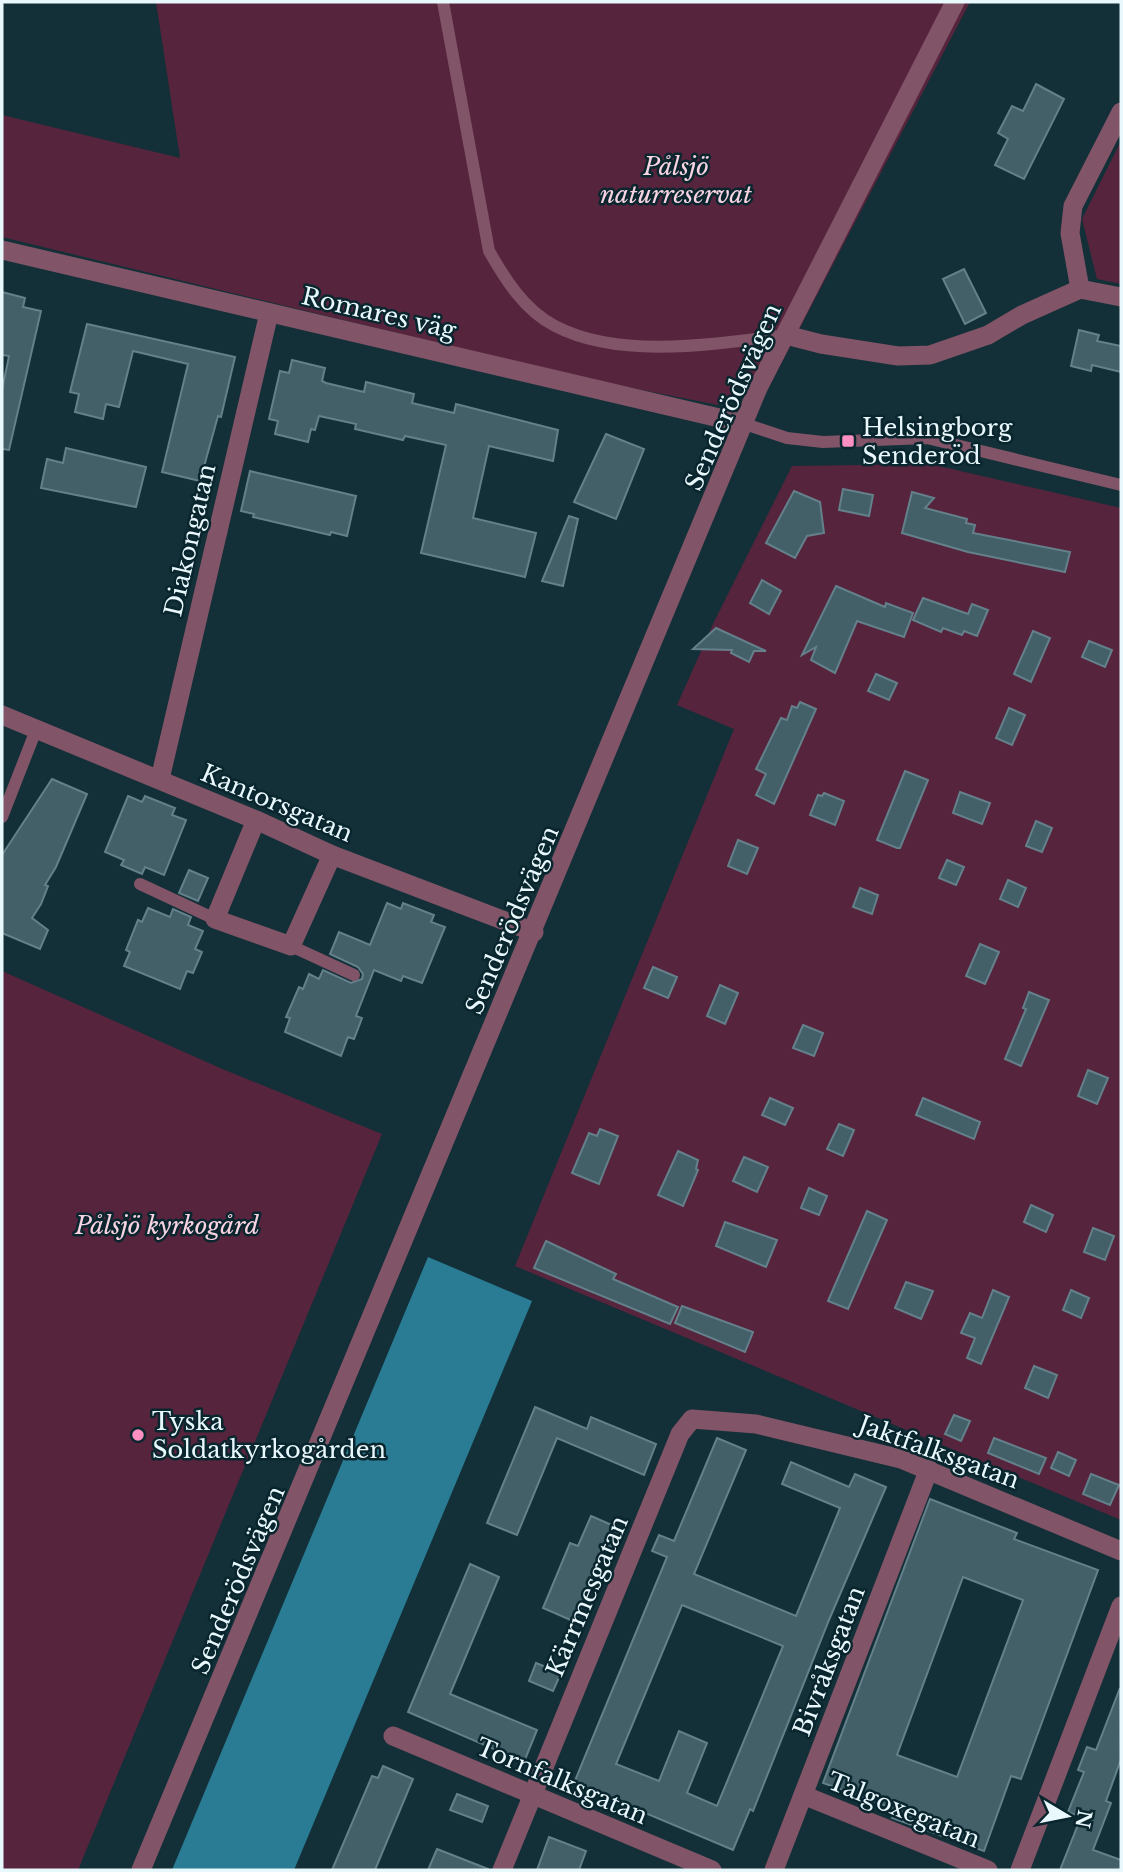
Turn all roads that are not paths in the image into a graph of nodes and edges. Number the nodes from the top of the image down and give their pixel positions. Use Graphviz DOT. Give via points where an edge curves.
graph roads {
  1 [pos="443,2"];
  2 [pos="955,2"];
  3 [pos="1121,112"];
  4 [pos="2,250"];
  5 [pos="1080,289"];
  6 [pos="1121,297"];
  7 [pos="269,313"];
  8 [pos="786,335"];
  9 [pos="745,424"];
  10 [pos="1121,485"];
  11 [pos="2,715"];
  12 [pos="36,730"];
  13 [pos="160,779"];
  14 [pos="2,817"];
  15 [pos="256,820"];
  16 [pos="332,855"];
  17 [pos="139,884"];
  18 [pos="215,919"];
  19 [pos="534,932"];
  20 [pos="291,946"];
  21 [pos="354,975"];
  22 [pos="692,1419"];
  23 [pos="929,1469"];
  24 [pos="1121,1551"];
  25 [pos="1121,1606"];
  26 [pos="393,1736"];
  27 [pos="530,1794"];
  28 [pos="803,1795"];
  29 [pos="141,1870"];
  30 [pos="502,1870"];
  31 [pos="712,1870"];
  32 [pos="774,1870"];
  33 [pos="988,1870"];
  34 [pos="1020,1870"];
  1 -- 8 [label="lane" via="489,251 527,305 553,325 611,344 668,346"];
  2 -- 8 [label="street, Senderödsvägen"];
  3 -- 5 [label="street" via="1073,206 1070,233"];
  4 -- 7 [label="street, Romares väg"];
  5 -- 6 [label="street"];
  5 -- 8 [label="street" via="988,335 930,355 898,356"];
  7 -- 9 [label="street, Romares väg"];
  7 -- 13 [label="street, Diakongatan"];
  8 -- 9 [label="street, Senderödsvägen" via="758,387"];
  9 -- 10 [label="lane" via="787,438 823,442 928,438"];
  9 -- 19 [label="street, Senderödsvägen"];
  11 -- 12 [label="street, Kantorsgatan"];
  12 -- 13 [label="street, Kantorsgatan"];
  12 -- 14 [label="lane"];
  13 -- 15 [label="street, Kantorsgatan"];
  15 -- 16 [label="street, Kantorsgatan"];
  15 -- 18 [label="street"];
  16 -- 19 [label="street, Kantorsgatan"];
  16 -- 20 [label="street"];
  17 -- 18 [label="lane"];
  18 -- 20 [label="street"];
  19 -- 29 [label="street, Senderödsvägen"];
  20 -- 21 [label="lane"];
  22 -- 23 [label="street, Jaktfalksgatan" via="787,1430"];
  22 -- 27 [label="street, Kärrmesgatan" via="680,1434"];
  23 -- 24 [label="street, Jaktfalksgatan"];
  23 -- 28 [label="street, Bivråksgatan"];
  25 -- 34 [label="street"];
  26 -- 27 [label="street, Tornfalksgatan"];
  27 -- 30 [label="street, Kärrmesgatan"];
  27 -- 31 [label="street, Tornfalksgatan"];
  28 -- 32 [label="street, Bivråksgatan"];
  28 -- 33 [label="street, Talgoxegatan"];
}
